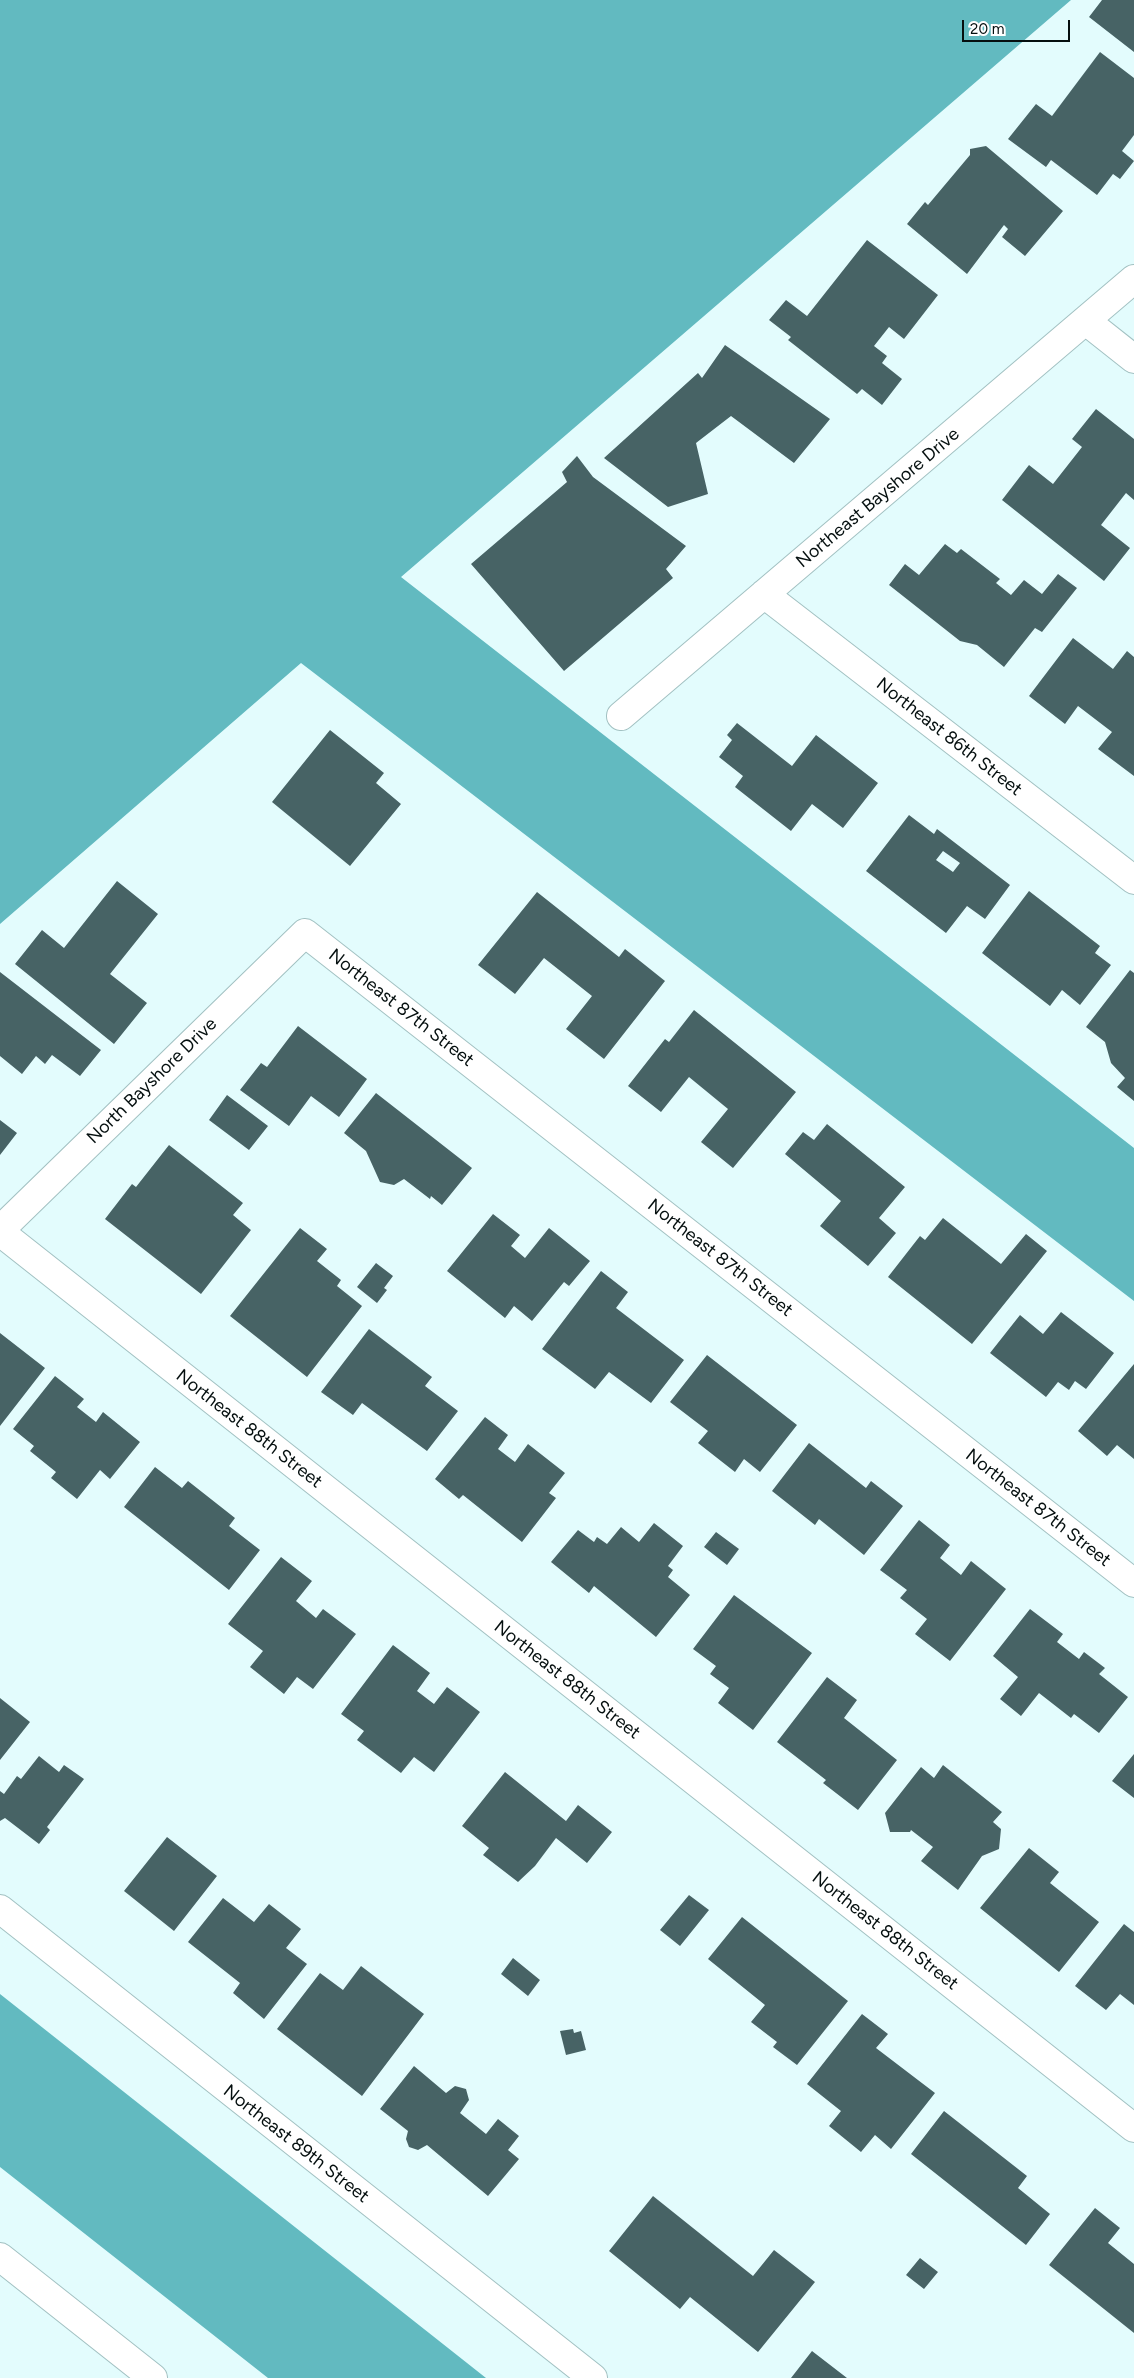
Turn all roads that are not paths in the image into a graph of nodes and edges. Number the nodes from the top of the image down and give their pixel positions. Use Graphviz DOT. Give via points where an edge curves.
graph roads {
  1 [pos="1134,279"];
  2 [pos="1086,321"];
  3 [pos="1134,359"];
  4 [pos="764,594"];
  5 [pos="621,716"];
  6 [pos="1134,880"];
  7 [pos="305,933"];
  8 [pos="0,1231"];
  9 [pos="1134,1583"];
  10 [pos="0,1909"];
  11 [pos="1134,2128"];
  12 [pos="0,2256"];
  13 [pos="153,2378"];
  14 [pos="593,2378"];
  1 -- 2 [label="street, Northeast Bayshore Drive"];
  2 -- 3 [label="street"];
  2 -- 4 [label="street, Northeast Bayshore Drive"];
  4 -- 5 [label="street, Northeast Bayshore Drive"];
  4 -- 6 [label="street, Northeast 86th Street"];
  7 -- 8 [label="street, North Bayshore Drive"];
  7 -- 9 [label="street, Northeast 87th Street"];
  8 -- 11 [label="street, Northeast 88th Street"];
  10 -- 14 [label="street, Northeast 89th Street"];
  12 -- 13 [label="street"];
}
